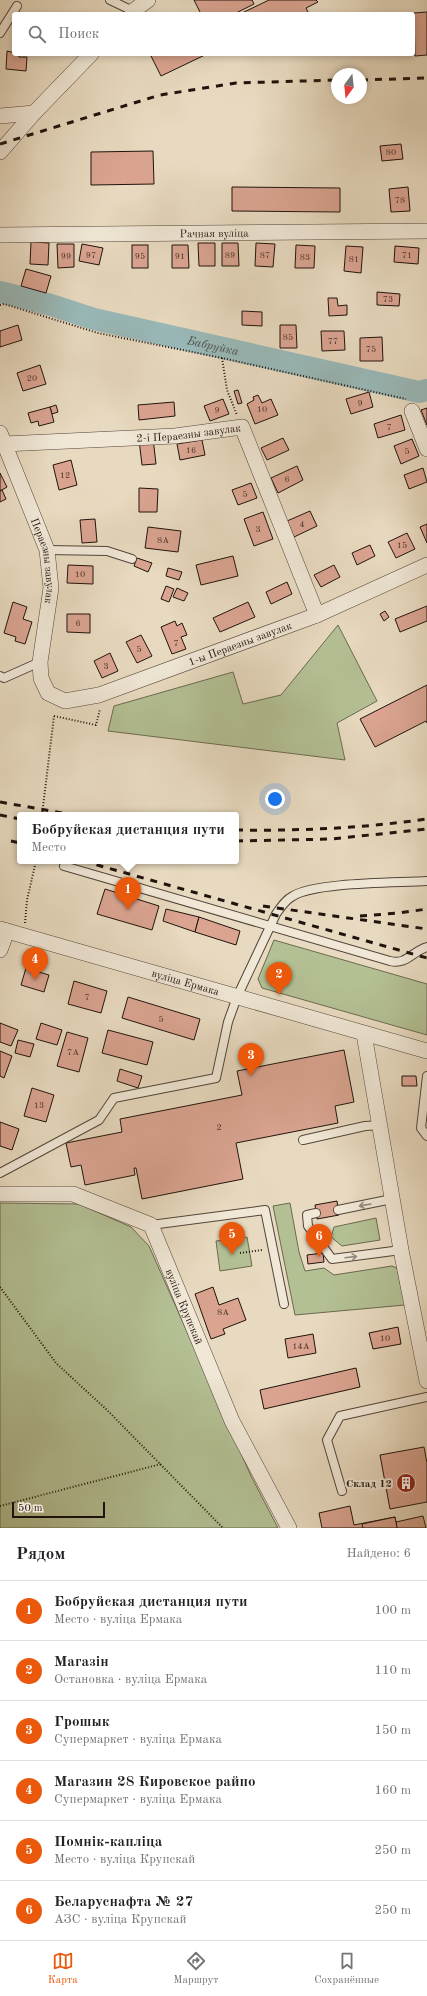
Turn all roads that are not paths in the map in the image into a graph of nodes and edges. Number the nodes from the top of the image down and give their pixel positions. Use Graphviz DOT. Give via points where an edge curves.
graph roads {
  1 [pos="110,0"];
  2 [pos="143,0"];
  3 [pos="148,0"];
  4 [pos="16,6"];
  5 [pos="12,12"];
  6 [pos="129,12"];
  7 [pos="132,12"];
  8 [pos="132,12"];
  9 [pos="12,13"];
  10 [pos="0,33"];
  11 [pos="89,56"];
  12 [pos="34,113"];
  13 [pos="2,115"];
  14 [pos="0,152"];
  15 [pos="427,232"];
  16 [pos="0,235"];
  17 [pos="412,411"];
  18 [pos="2,439"];
  19 [pos="427,449"];
  20 [pos="47,550"];
  21 [pos="132,559"];
  22 [pos="427,565"];
  23 [pos="317,615"];
  24 [pos="40,662"];
  25 [pos="0,676"];
  26 [pos="48,693"];
  27 [pos="64,866"];
  28 [pos="427,881"];
  29 [pos="270,925"];
  30 [pos="4,930"];
  31 [pos="427,948"];
  32 [pos="0,950"];
  33 [pos="237,997"];
  34 [pos="364,1034"];
  35 [pos="427,1051"];
  36 [pos="427,1076"];
  37 [pos="381,1125"];
  38 [pos="427,1136"];
  39 [pos="303,1140"];
  40 [pos="0,1173"];
  41 [pos="0,1194"];
  42 [pos="392,1199"];
  43 [pos="338,1210"];
  44 [pos="316,1213"];
  45 [pos="151,1225"];
  46 [pos="401,1250"];
  47 [pos="284,1304"];
  48 [pos="427,1381"];
  49 [pos="427,1397"];
  50 [pos="342,1491"];
  51 [pos="289,1528"];
  1 -- 6 [label="lane"];
  2 -- 7 [label="street"];
  3 -- 8 [label="street"];
  4 -- 5 [label="lane"];
  9 -- 10 [label="lane"];
  11 -- 12 [label="street"];
  12 -- 13 [label="street"];
  12 -- 14 [label="street"];
  15 -- 16 [label="street, Рачная вуліца"];
  17 -- 19 [label="street"];
  18 -- 20 [label="street, Пераезны завулак"];
  18 -- 23 [label="street, 2-і Пераезны завулак" via="175,436 242,427"];
  20 -- 21 [label="lane" via="107,551"];
  20 -- 24 [label="street, Пераезны завулак" via="51,588"];
  22 -- 23 [label="street, 1-ы Пераезны завулак"];
  23 -- 26 [label="street, 1-ы Пераезны завулак" via="99,695 65,701"];
  24 -- 25 [label="lane" via="4,678"];
  24 -- 26 [label="street, Пераезны завулак" via="41,678"];
  27 -- 29 [label="lane"];
  28 -- 29 [label="lane" via="309,890 293,895 283,903"];
  29 -- 31 [label="lane" via="399,963"];
  29 -- 33 [label="lane"];
  30 -- 32 [label="street, вуліца Ермака"];
  30 -- 33 [label="street, вуліца Ермака"];
  33 -- 34 [label="street, вуліца Ермака"];
  33 -- 40 [label="lane" via="228,1022 216,1078 114,1098 99,1120"];
  34 -- 35 [label="street, вуліца Ермака"];
  34 -- 37 [label="street"];
  36 -- 38 [label="lane" via="421,1128"];
  37 -- 39 [label="lane" via="365,1126"];
  37 -- 42 [label="street"];
  41 -- 45 [label="street" via="72,1194"];
  42 -- 43 [label="lane, one-way"];
  42 -- 46 [label="street"];
  44 -- 46 [label="lane, one-way" via="307,1215 308,1226 332,1259"];
  45 -- 47 [label="lane" via="265,1210"];
  45 -- 51 [label="street, вуліца Крупскай" via="232,1421"];
  46 -- 48 [label="street"];
  49 -- 50 [label="lane" via="340,1416 327,1440"];
}
